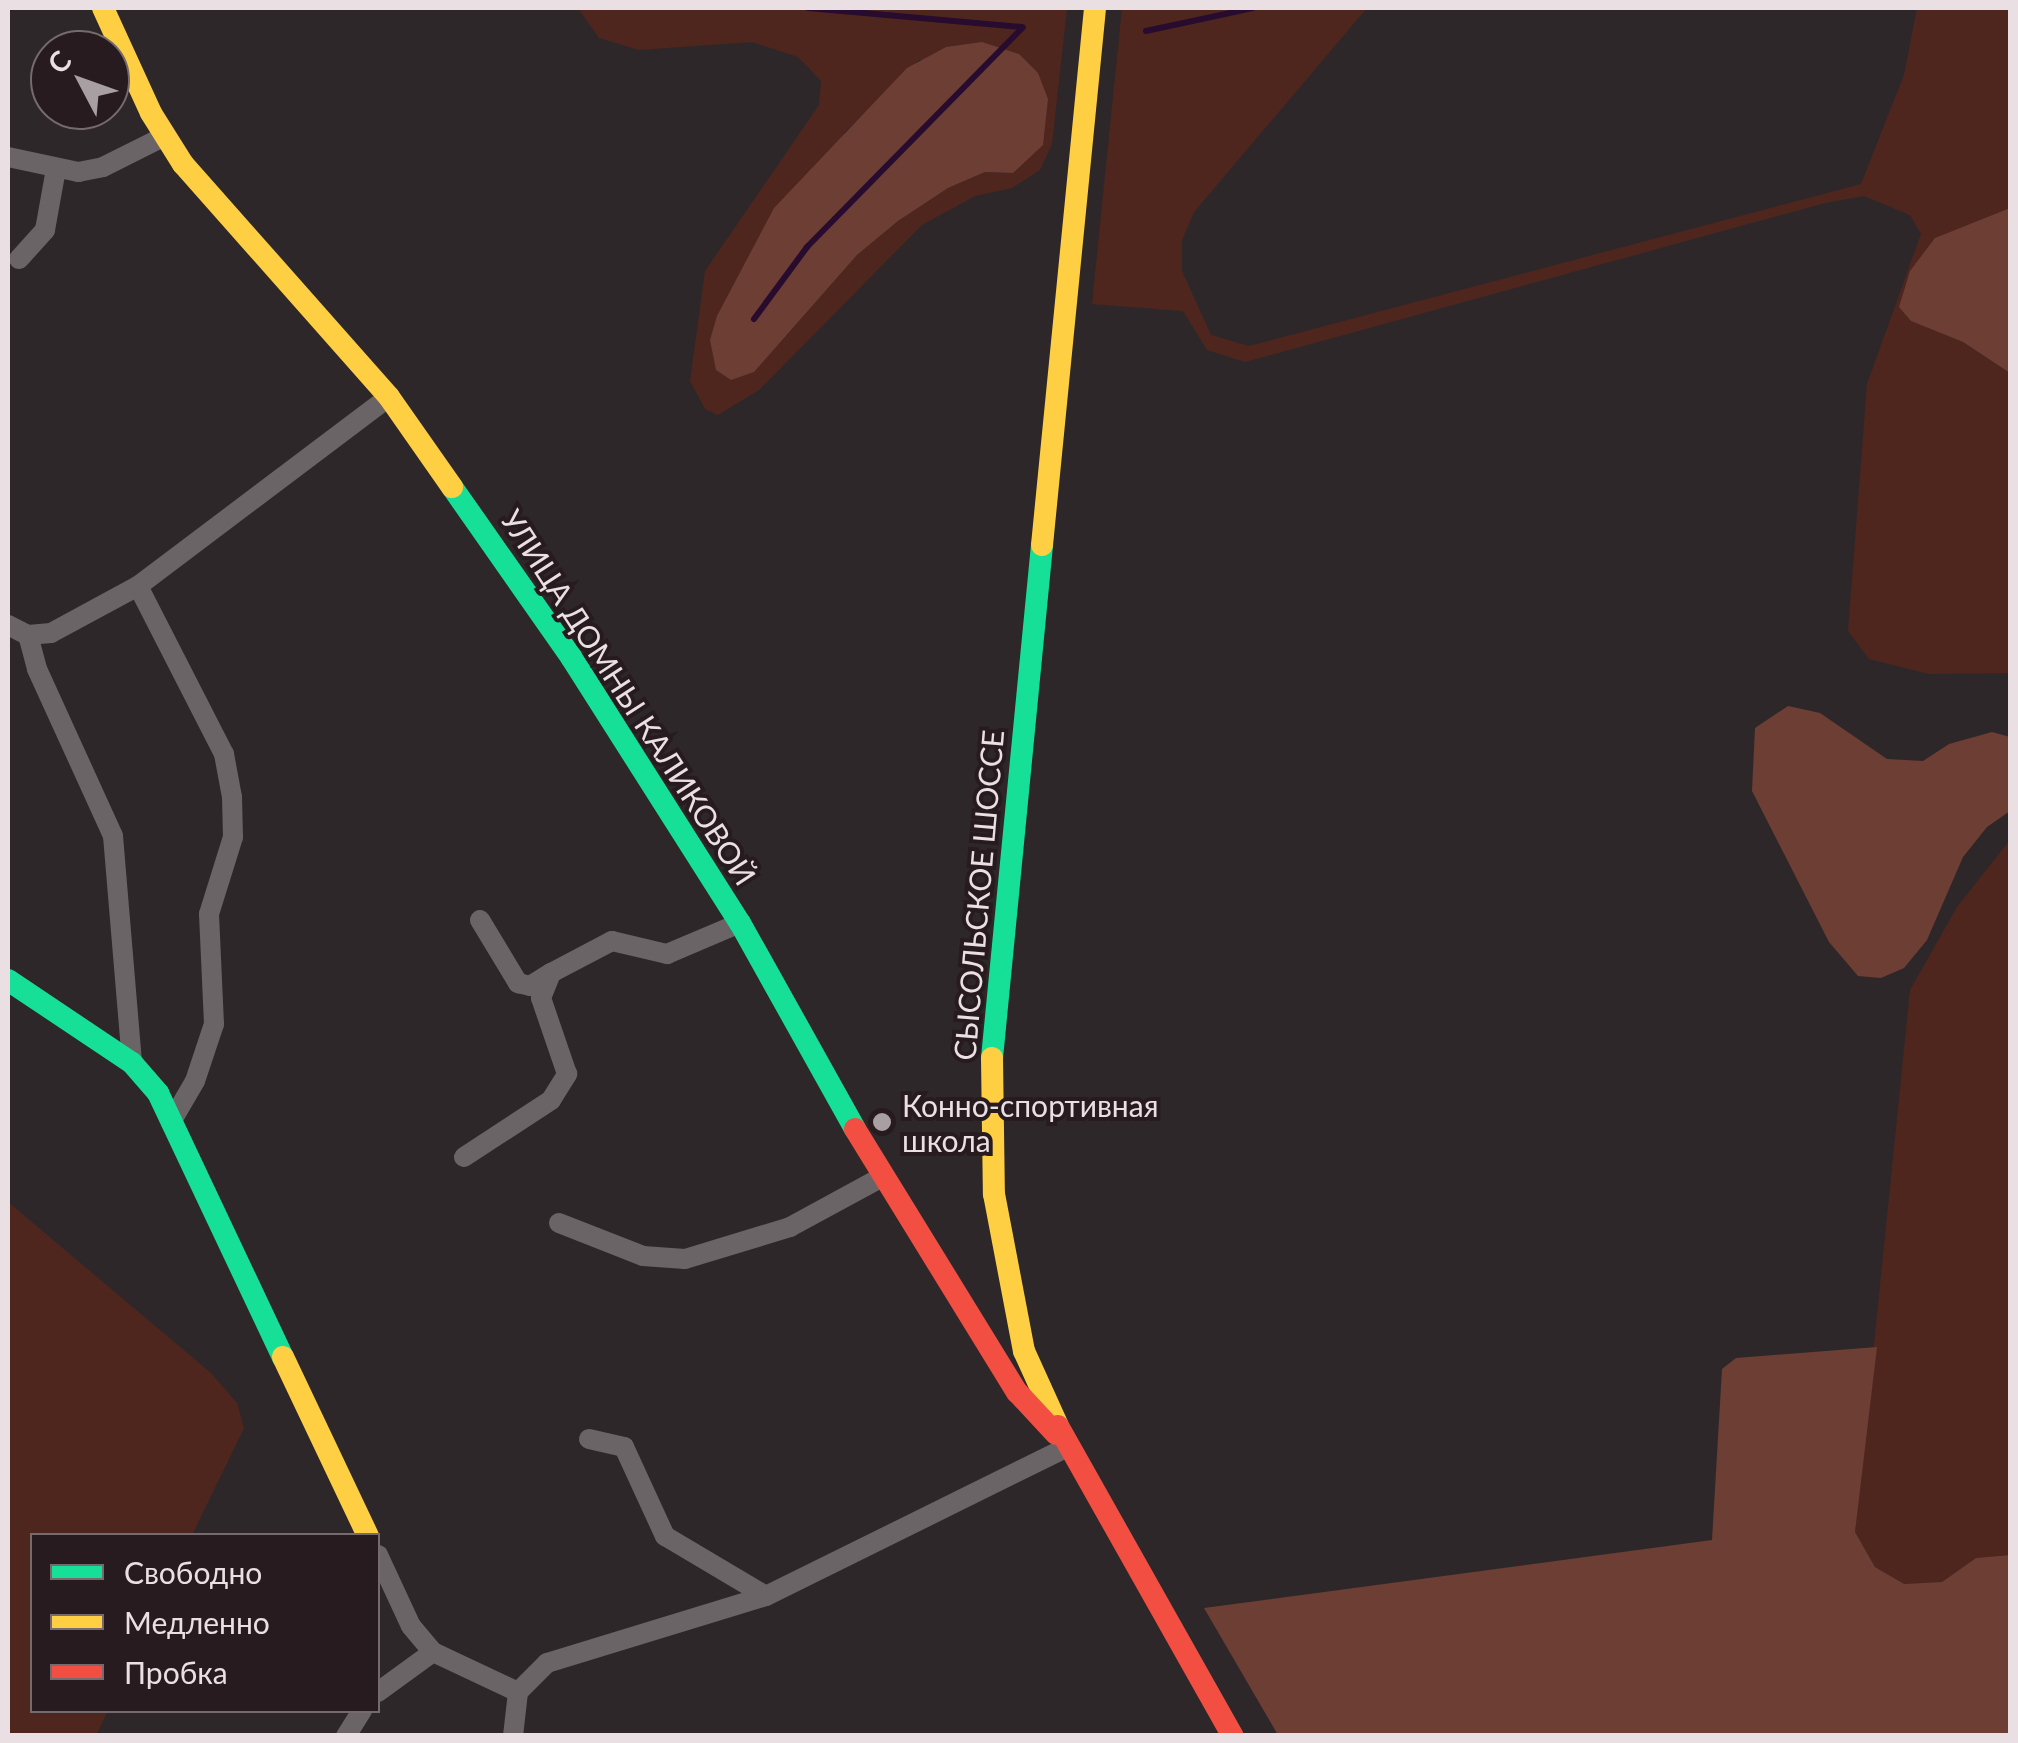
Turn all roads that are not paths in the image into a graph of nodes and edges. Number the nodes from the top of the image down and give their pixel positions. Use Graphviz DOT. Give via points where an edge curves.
graph roads {
  1 [pos="104,8"];
  2 [pos="1095,8"];
  3 [pos="166,136"];
  4 [pos="8,157"];
  5 [pos="56,170"];
  6 [pos="18,259"];
  7 [pos="390,397"];
  8 [pos="138,586"];
  9 [pos="8,625"];
  10 [pos="28,635"];
  11 [pos="480,920"];
  12 [pos="740,922"];
  13 [pos="551,973"];
  14 [pos="8,980"];
  15 [pos="132,1062"];
  16 [pos="171,1122"];
  17 [pos="464,1157"];
  18 [pos="882,1177"];
  19 [pos="558,1223"];
  20 [pos="589,1439"];
  21 [pos="1068,1447"];
  22 [pos="367,1533"];
  23 [pos="380,1560"];
  24 [pos="766,1596"];
  25 [pos="434,1652"];
  26 [pos="380,1691"];
  27 [pos="518,1692"];
  28 [pos="360,1713"];
  29 [pos="346,1736"];
  30 [pos="513,1736"];
  31 [pos="1233,1736"];
  1 -- 3 [label="main road, УЛИЦА ДОМНЫ КАЛИКОВОЙ"];
  2 -- 21 [label="main road, СЫСОЛЬСКОЕ ШОССЕ" via="992,1042 990,1119 994,1194 1024,1351"];
  3 -- 5 [label="street" via="103,167"];
  3 -- 7 [label="main road, УЛИЦА ДОМНЫ КАЛИКОВОЙ"];
  4 -- 5 [label="street"];
  5 -- 6 [label="street" via="45,230"];
  7 -- 8 [label="street"];
  7 -- 12 [label="main road, УЛИЦА ДОМНЫ КАЛИКОВОЙ" via="572,657"];
  8 -- 10 [label="street" via="51,634"];
  8 -- 16 [label="street" via="224,754 232,797 233,837 209,914 214,1024 195,1081"];
  9 -- 10 [label="street"];
  10 -- 15 [label="street" via="36,669 113,836"];
  11 -- 13 [label="street" via="518,983 530,986"];
  12 -- 13 [label="street" via="667,954 612,941"];
  12 -- 18 [label="main road, УЛИЦА ДОМНЫ КАЛИКОВОЙ"];
  13 -- 17 [label="street" via="541,998 568,1074 551,1100"];
  14 -- 15 [label="main road"];
  15 -- 16 [label="main road"];
  16 -- 22 [label="main road"];
  18 -- 19 [label="street" via="790,1227 685,1259 643,1256"];
  18 -- 21 [label="main road, УЛИЦА ДОМНЫ КАЛИКОВОЙ" via="1017,1392"];
  20 -- 24 [label="street" via="624,1447 644,1478 653,1519 665,1536"];
  21 -- 24 [label="street"];
  21 -- 31 [label="main road, СЫСОЛЬСКОЕ ШОССЕ"];
  23 -- 25 [label="street" via="411,1626"];
  24 -- 27 [label="street" via="547,1664"];
  25 -- 26 [label="street"];
  25 -- 27 [label="street"];
  27 -- 30 [label="street"];
  28 -- 29 [label="street"];
}
